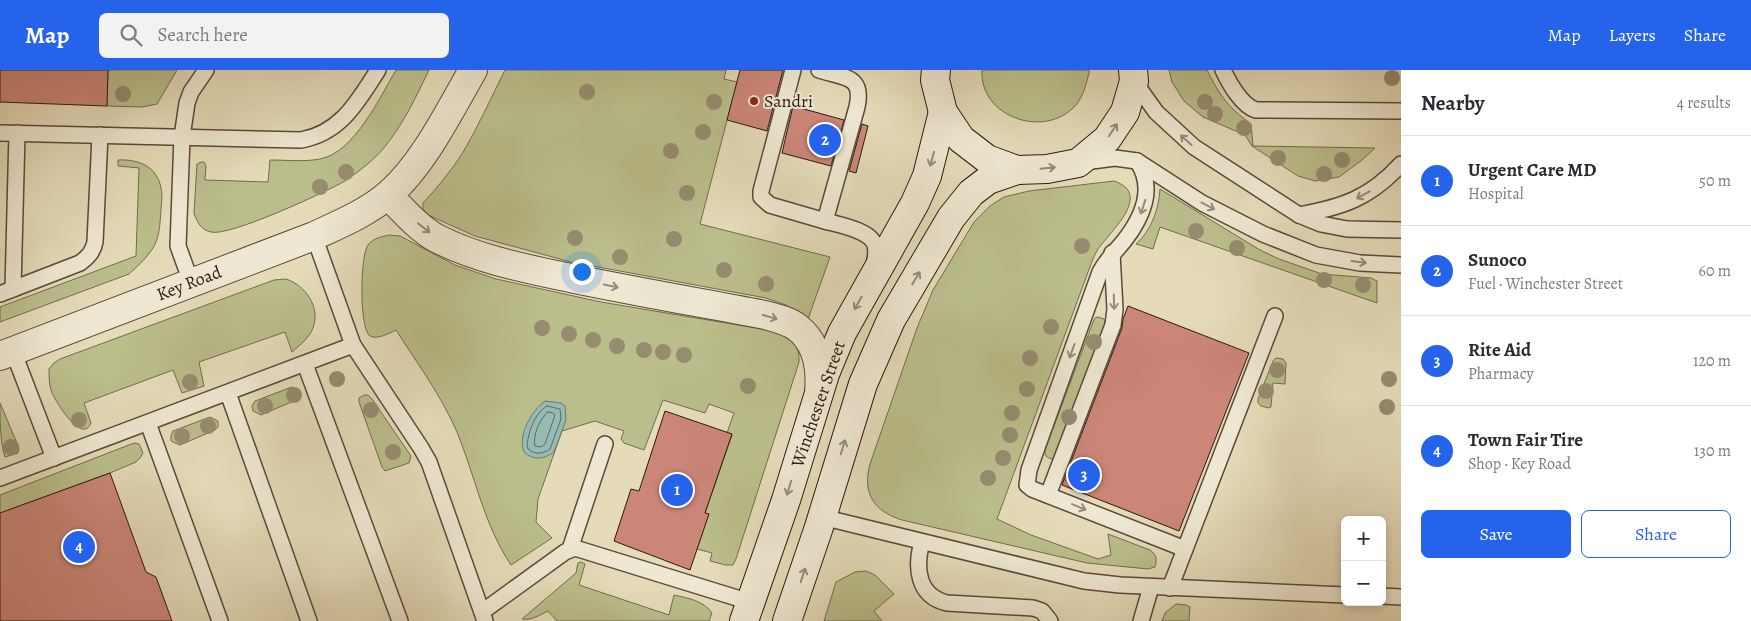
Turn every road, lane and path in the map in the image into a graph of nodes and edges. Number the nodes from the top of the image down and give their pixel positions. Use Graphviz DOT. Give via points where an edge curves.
graph roads {
  1 [pos="206,70"];
  2 [pos="473,70"];
  3 [pos="793,70"];
  4 [pos="819,70"];
  5 [pos="1223,70"];
  6 [pos="373,72"];
  7 [pos="933,73"];
  8 [pos="1133,75"];
  9 [pos="1401,111"];
  10 [pos="943,112"];
  11 [pos="0,133"];
  12 [pos="17,133"];
  13 [pos="100,135"];
  14 [pos="182,138"];
  15 [pos="1137,162"];
  16 [pos="1078,163"];
  17 [pos="1401,164"];
  18 [pos="1018,170"];
  19 [pos="382,199"];
  20 [pos="1299,215"];
  21 [pos="825,221"];
  22 [pos="1401,230"];
  23 [pos="314,236"];
  24 [pos="1112,253"];
  25 [pos="1401,265"];
  26 [pos="872,279"];
  27 [pos="191,282"];
  28 [pos="6,291"];
  29 [pos="1274,316"];
  30 [pos="353,345"];
  31 [pos="6,354"];
  32 [pos="306,364"];
  33 [pos="228,393"];
  34 [pos="819,393"];
  35 [pos="148,423"];
  36 [pos="605,444"];
  37 [pos="54,458"];
  38 [pos="0,478"];
  39 [pos="1048,495"];
  40 [pos="822,517"];
  41 [pos="922,542"];
  42 [pos="570,549"];
  43 [pos="1185,549"];
  44 [pos="1151,587"];
  45 [pos="1170,588"];
  46 [pos="1341,595"];
  47 [pos="1386,596"];
  48 [pos="1401,597"];
  49 [pos="747,612"];
  50 [pos="483,616"];
  51 [pos="220,621"];
  52 [pos="309,621"];
  53 [pos="400,621"];
  54 [pos="787,621"];
  55 [pos="1050,621"];
  56 [pos="1141,621"];
  1 -- 14 [label="lane" via="187,103"];
  2 -- 19 [label="street, Key Road" via="418,161"];
  3 -- 21 [label="lane" via="761,197 770,205"];
  4 -- 21 [label="lane" via="852,80 859,91"];
  5 -- 9 [label="lane" via="1245,104 1256,110"];
  6 -- 14 [label="lane" via="344,118 315,138"];
  7 -- 10 [label="street"];
  16 -- 8 [label="street, one-way" via="1107,139 1126,112"];
  20 -- 8 [label="lane, one-way" via="1194,147 1156,112"];
  10 -- 18 [label="street" via="968,145 987,159"];
  10 -- 26 [label="street, Winchester Street, one-way" via="927,176"];
  11 -- 12 [label="lane"];
  12 -- 13 [label="lane"];
  12 -- 28 [label="lane"];
  13 -- 14 [label="lane"];
  13 -- 28 [label="lane" via="94,249 80,263"];
  14 -- 27 [label="lane" via="178,246"];
  15 -- 16 [label="lane" via="1115,158"];
  15 -- 24 [label="lane, one-way" via="1144,171 1146,183 1142,211 1123,242"];
  15 -- 25 [label="lane, one-way" via="1202,203 1263,234 1316,255 1360,263"];
  18 -- 16 [label="street, one-way"];
  17 -- 20 [label="lane, one-way" via="1382,184 1348,203"];
  40 -- 18 [label="street, Winchester Street, one-way" via="863,384 891,320 951,218 971,193 988,180"];
  19 -- 23 [label="street, Key Road" via="347,221"];
  19 -- 34 [label="street, one-way" via="435,237 492,259 626,290 785,321 808,338 819,364"];
  20 -- 22 [label="lane" via="1347,229"];
  21 -- 26 [label="lane" via="867,234 872,240 876,247"];
  23 -- 27 [label="street, Key Road"];
  23 -- 30 [label="lane"];
  24 -- 39 [label="lane, one-way" via="1113,325"];
  24 -- 39 [label="lane, one-way" via="1100,272 1029,470 1027,485"];
  26 -- 34 [label="street, Winchester Street, one-way" via="842,333"];
  27 -- 31 [label="street, Key Road"];
  29 -- 43 [label="lane"];
  30 -- 32 [label="lane"];
  30 -- 50 [label="lane" via="429,462"];
  31 -- 37 [label="lane"];
  32 -- 33 [label="lane"];
  32 -- 53 [label="lane"];
  33 -- 35 [label="lane"];
  33 -- 52 [label="lane"];
  34 -- 49 [label="street, Winchester Street, one-way"];
  35 -- 37 [label="lane"];
  35 -- 51 [label="lane"];
  36 -- 42 [label="lane"];
  37 -- 38 [label="lane"];
  39 -- 43 [label="lane, one-way"];
  40 -- 41 [label="lane"];
  54 -- 40 [label="street, Winchester Street, one-way"];
  41 -- 44 [label="lane" via="1084,581"];
  41 -- 55 [label="lane" via="918,566 930,597 947,603 1033,608 1042,611"];
  42 -- 49 [label="lane" via="583,550"];
  42 -- 50 [label="lane"];
  43 -- 45 [label="lane"];
  44 -- 45 [label="lane"];
  44 -- 56 [label="lane"];
  45 -- 46 [label="lane"];
  47 -- 48 [label="lane"];
}
